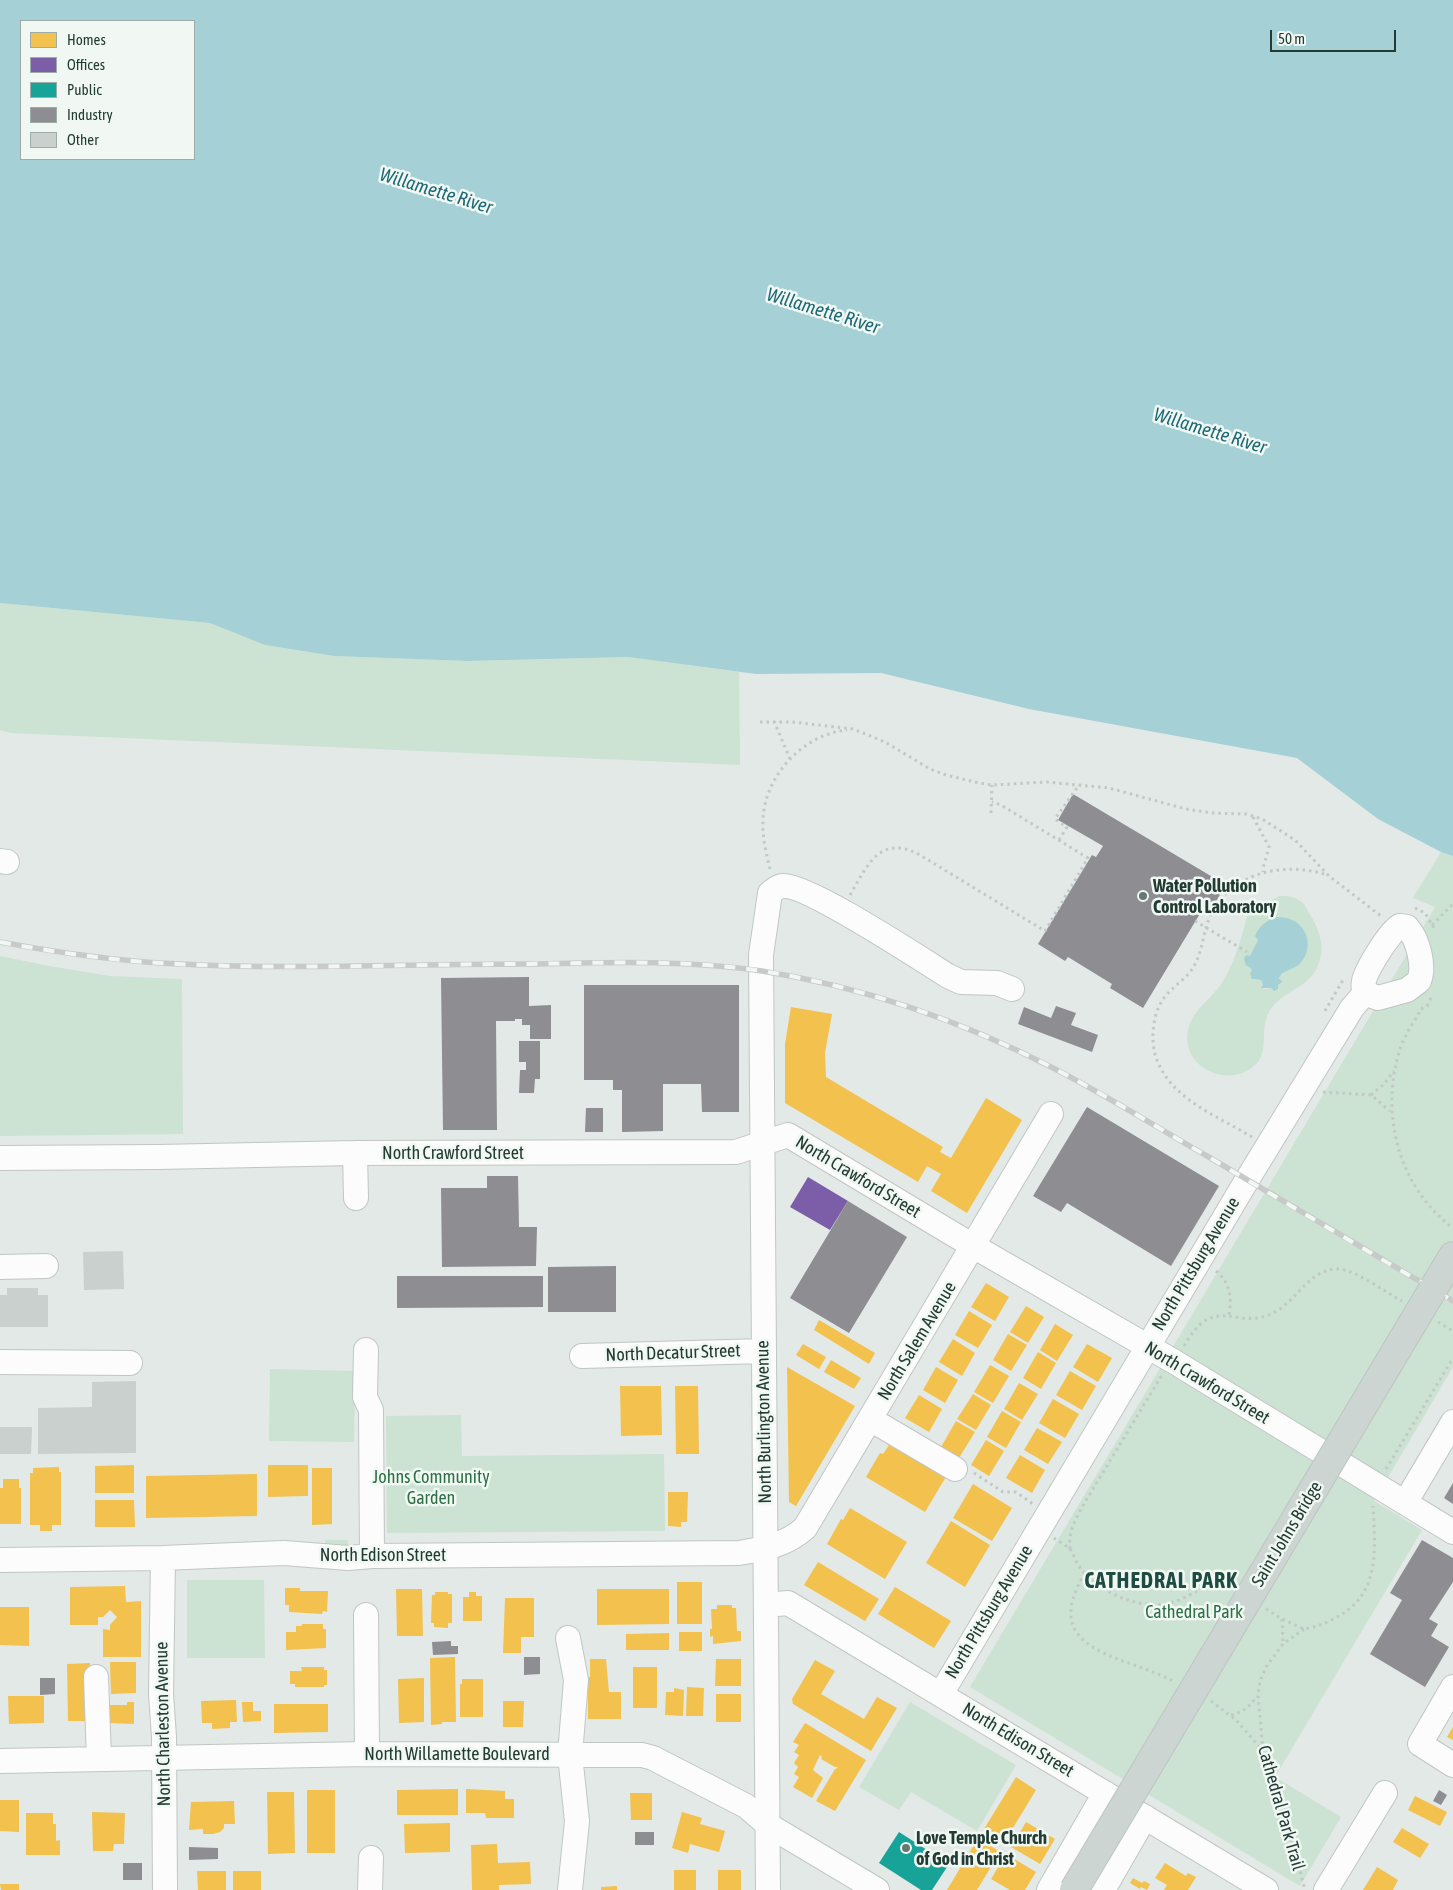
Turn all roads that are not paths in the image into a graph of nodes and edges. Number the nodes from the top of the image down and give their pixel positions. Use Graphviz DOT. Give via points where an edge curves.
graph roads {
  1 [pos="1012,989"];
  2 [pos="1365,993"];
  3 [pos="1051,1114"];
  4 [pos="762,1144"];
  5 [pos="355,1153"];
  6 [pos="0,1158"];
  7 [pos="356,1198"];
  8 [pos="973,1246"];
  9 [pos="1453,1256"];
  10 [pos="46,1266"];
  11 [pos="0,1267"];
  12 [pos="1147,1348"];
  13 [pos="366,1350"];
  14 [pos="764,1351"];
  15 [pos="582,1356"];
  16 [pos="0,1362"];
  17 [pos="130,1363"];
  18 [pos="870,1419"];
  19 [pos="1453,1422"];
  20 [pos="955,1468"];
  21 [pos="1405,1503"];
  22 [pos="1453,1532"];
  23 [pos="765,1549"];
  24 [pos="372,1556"];
  25 [pos="162,1558"];
  26 [pos="0,1560"];
  27 [pos="766,1605"];
  28 [pos="366,1614"];
  29 [pos="568,1638"];
  30 [pos="96,1677"];
  31 [pos="1453,1687"];
  32 [pos="941,1694"];
  33 [pos="367,1754"];
  34 [pos="570,1755"];
  35 [pos="164,1758"];
  36 [pos="99,1759"];
  37 [pos="0,1761"];
  38 [pos="1453,1765"];
  39 [pos="1105,1793"];
  40 [pos="1385,1793"];
  41 [pos="1146,1817"];
  42 [pos="768,1825"];
  43 [pos="371,1858"];
  44 [pos="165,1890"];
  45 [pos="370,1890"];
  46 [pos="570,1890"];
  47 [pos="768,1890"];
  48 [pos="877,1890"];
  49 [pos="1049,1890"];
  50 [pos="1074,1890"];
  51 [pos="1103,1890"];
  52 [pos="1266,1890"];
  53 [pos="1326,1890"];
  1 -- 4 [label="street, North Burlington Avenue" via="997,983 961,982 841,911 797,889 785,886 774,890 768,901 761,955"];
  2 -- 12 [label="street, North Pittsburg Avenue" via="1352,1008"];
  3 -- 8 [label="street, North Salem Avenue"];
  4 -- 5 [label="street, North Crawford Street" via="736,1152"];
  4 -- 8 [label="street, North Crawford Street" via="788,1135"];
  4 -- 14 [label="street, North Burlington Avenue"];
  5 -- 6 [label="street, North Crawford Street"];
  5 -- 7 [label="street"];
  8 -- 12 [label="street, North Crawford Street"];
  8 -- 18 [label="street, North Salem Avenue"];
  9 -- 50 [label="main road, Saint Johns Bridge, bridge"];
  10 -- 11 [label="street"];
  12 -- 21 [label="street, North Crawford Street"];
  12 -- 32 [label="street, North Pittsburg Avenue"];
  13 -- 24 [label="street" via="366,1397 371,1410"];
  14 -- 15 [label="street, North Decatur Street"];
  14 -- 23 [label="street, North Burlington Avenue"];
  16 -- 17 [label="street"];
  18 -- 20 [label="street"];
  18 -- 23 [label="street, North Salem Avenue" via="805,1528 796,1536"];
  19 -- 21 [label="street"];
  21 -- 22 [label="street, North Crawford Street"];
  23 -- 24 [label="street, North Edison Street" via="739,1553"];
  23 -- 27 [label="street, North Burlington Avenue"];
  24 -- 25 [label="street, North Edison Street" via="348,1558 284,1553"];
  25 -- 26 [label="street, North Edison Street"];
  25 -- 35 [label="street, North Charleston Avenue"];
  27 -- 32 [label="street, North Edison Street" via="788,1603"];
  27 -- 42 [label="street, North Burlington Avenue"];
  28 -- 33 [label="street"];
  29 -- 34 [label="street" via="576,1680"];
  30 -- 36 [label="street"];
  31 -- 38 [label="street" via="1420,1744"];
  32 -- 39 [label="street, North Edison Street"];
  33 -- 34 [label="street, North Willamette Boulevard"];
  33 -- 35 [label="street, North Willamette Boulevard"];
  34 -- 42 [label="street, North Willamette Boulevard" via="648,1757 746,1806"];
  34 -- 46 [label="street" via="577,1821"];
  35 -- 36 [label="street, North Willamette Boulevard"];
  35 -- 44 [label="street, North Charleston Avenue"];
  36 -- 37 [label="street, North Willamette Boulevard"];
  39 -- 41 [label="street, North Edison Street"];
  39 -- 49 [label="street"];
  40 -- 53 [label="street"];
  41 -- 51 [label="street"];
  41 -- 52 [label="street, North Edison Street"];
  42 -- 47 [label="street, North Burlington Avenue"];
  42 -- 48 [label="street, North Willamette Boulevard"];
  43 -- 45 [label="street"];
}
